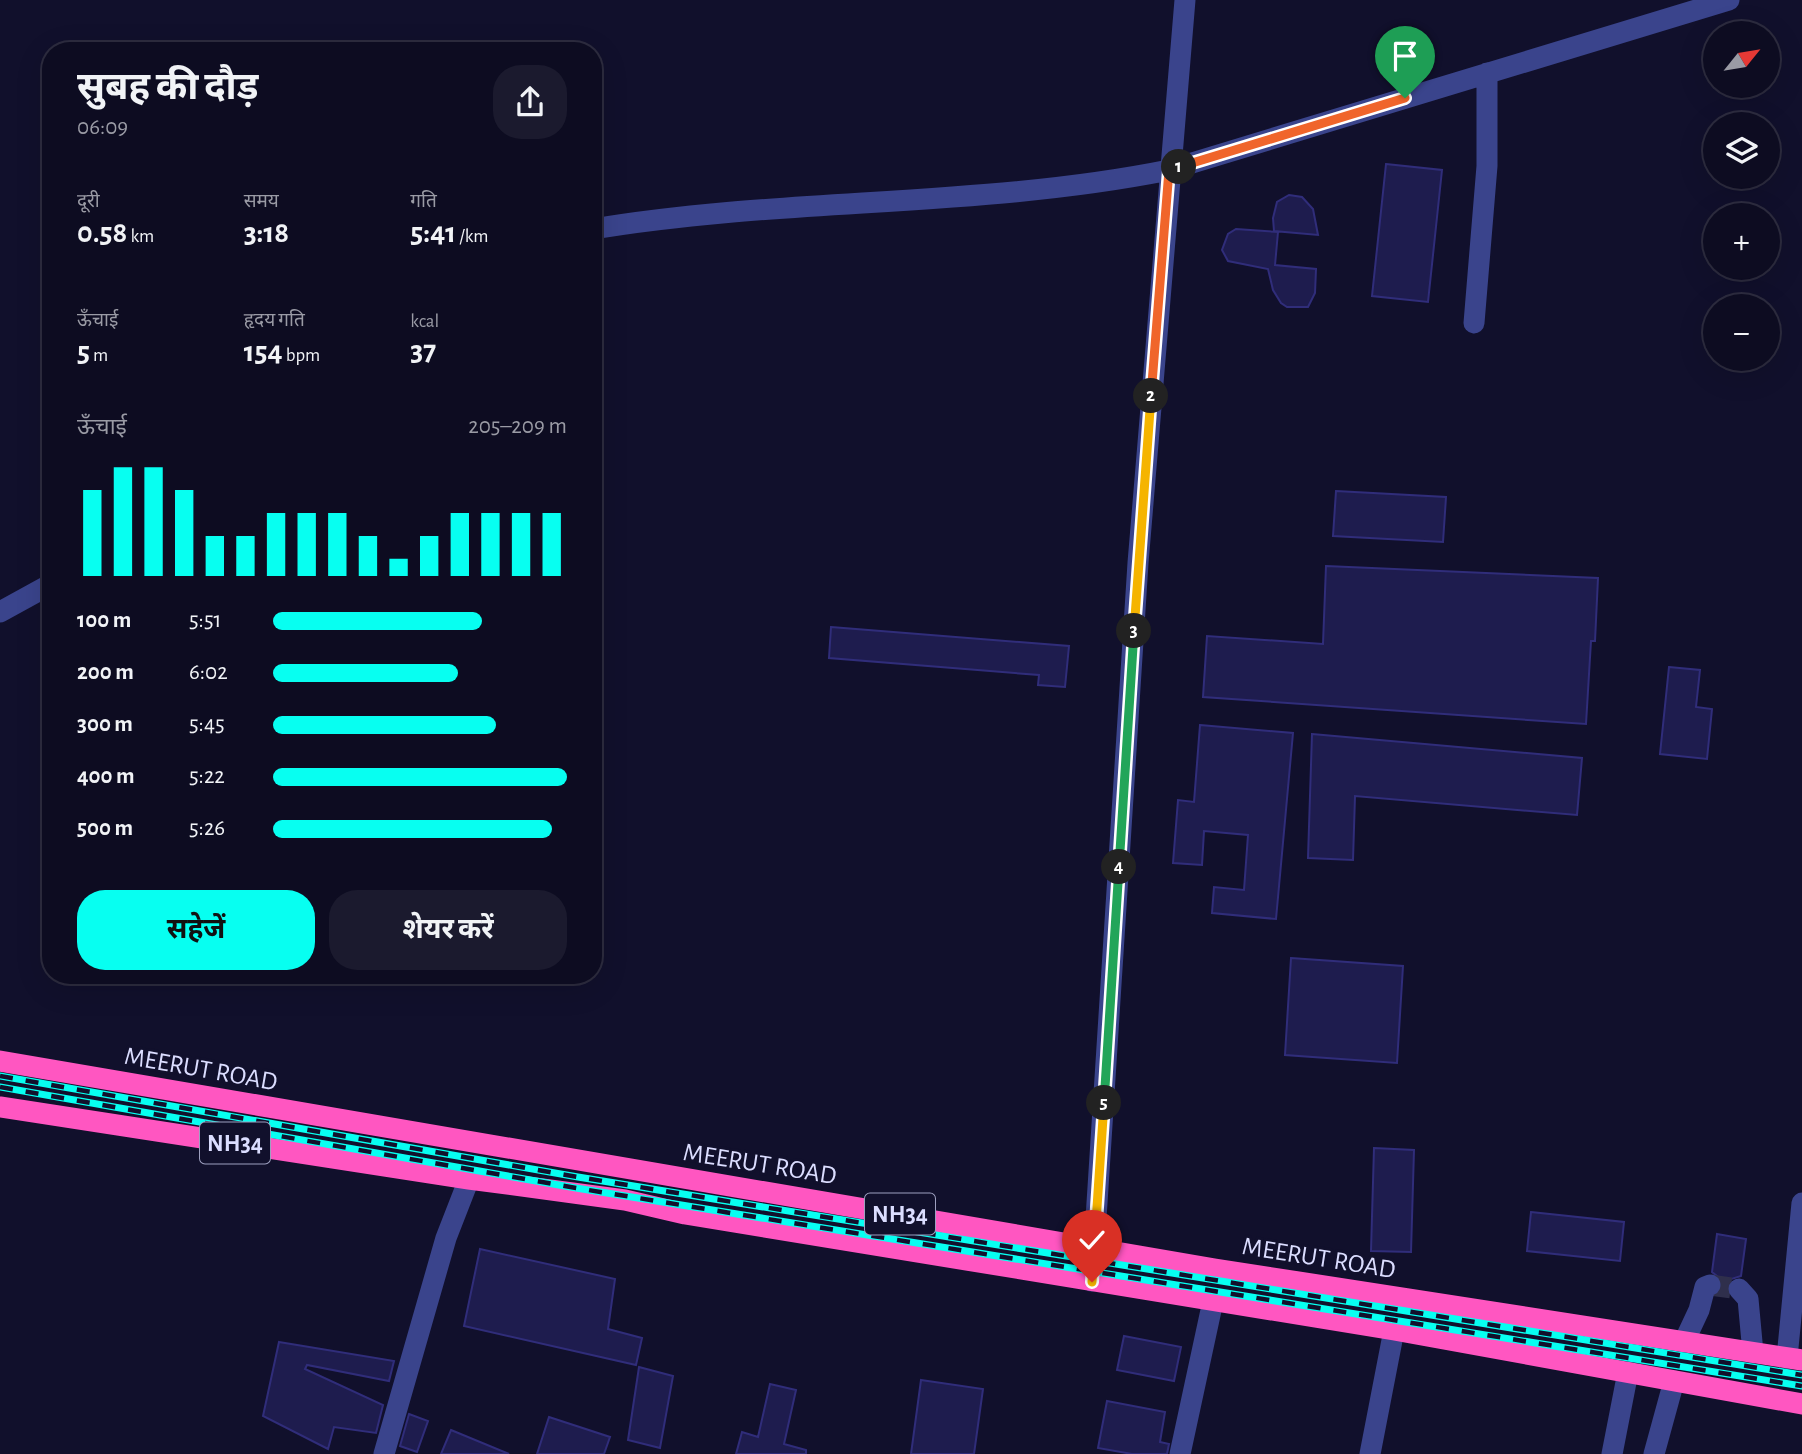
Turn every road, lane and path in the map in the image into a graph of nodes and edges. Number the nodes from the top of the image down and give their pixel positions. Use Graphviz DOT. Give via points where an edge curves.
graph roads {
  1 [pos="1185,0"];
  2 [pos="1729,0"];
  3 [pos="1487,73"];
  4 [pos="1169,170"];
  5 [pos="602,228"];
  6 [pos="1474,323"];
  7 [pos="42,589"];
  8 [pos="0,612"];
  9 [pos="0,1061"];
  10 [pos="0,1107"];
  11 [pos="470,1179"];
  12 [pos="1802,1203"];
  13 [pos="1095,1246"];
  14 [pos="1092,1282"];
  15 [pos="1710,1285"];
  16 [pos="1739,1289"];
  17 [pos="1213,1301"];
  18 [pos="1560,1323"];
  19 [pos="1394,1330"];
  20 [pos="1684,1342"];
  21 [pos="1753,1353"];
  22 [pos="1555,1359"];
  23 [pos="1795,1359"];
  24 [pos="1628,1372"];
  25 [pos="1674,1381"];
  26 [pos="1802,1404"];
  27 [pos="384,1454"];
  28 [pos="1180,1454"];
  29 [pos="1370,1454"];
  30 [pos="1612,1454"];
  31 [pos="1654,1454"];
  1 -- 4 [label="street"];
  2 -- 3 [label="street"];
  3 -- 4 [label="street"];
  3 -- 6 [label="street" via="1487,166"];
  4 -- 5 [label="street" via="1085,186 708,214"];
  4 -- 13 [label="street" via="1138,563"];
  7 -- 8 [label="street"];
  9 -- 13 [label="highway, MEERUT ROAD / NH34"];
  10 -- 11 [label="highway, NH34"];
  11 -- 14 [label="highway, NH34" via="625,1200"];
  11 -- 27 [label="street" via="446,1238"];
  12 -- 23 [label="street"];
  13 -- 14 [label="street"];
  13 -- 18 [label="highway, MEERUT ROAD / NH34"];
  14 -- 17 [label="highway, NH34"];
  15 -- 20 [label="street" via="1705,1287"];
  16 -- 21 [label="street" via="1748,1299"];
  17 -- 19 [label="highway, NH34"];
  17 -- 28 [label="street"];
  18 -- 20 [label="highway, MEERUT ROAD / NH34"];
  18 -- 22 [label="highway"];
  19 -- 22 [label="highway, NH34"];
  19 -- 29 [label="street"];
  20 -- 21 [label="highway, MEERUT ROAD / NH34"];
  21 -- 23 [label="highway, MEERUT ROAD / NH34"];
  22 -- 24 [label="highway, NH34"];
  24 -- 25 [label="highway, NH34"];
  24 -- 30 [label="street"];
  25 -- 26 [label="highway, NH34"];
  25 -- 31 [label="street"];
}
